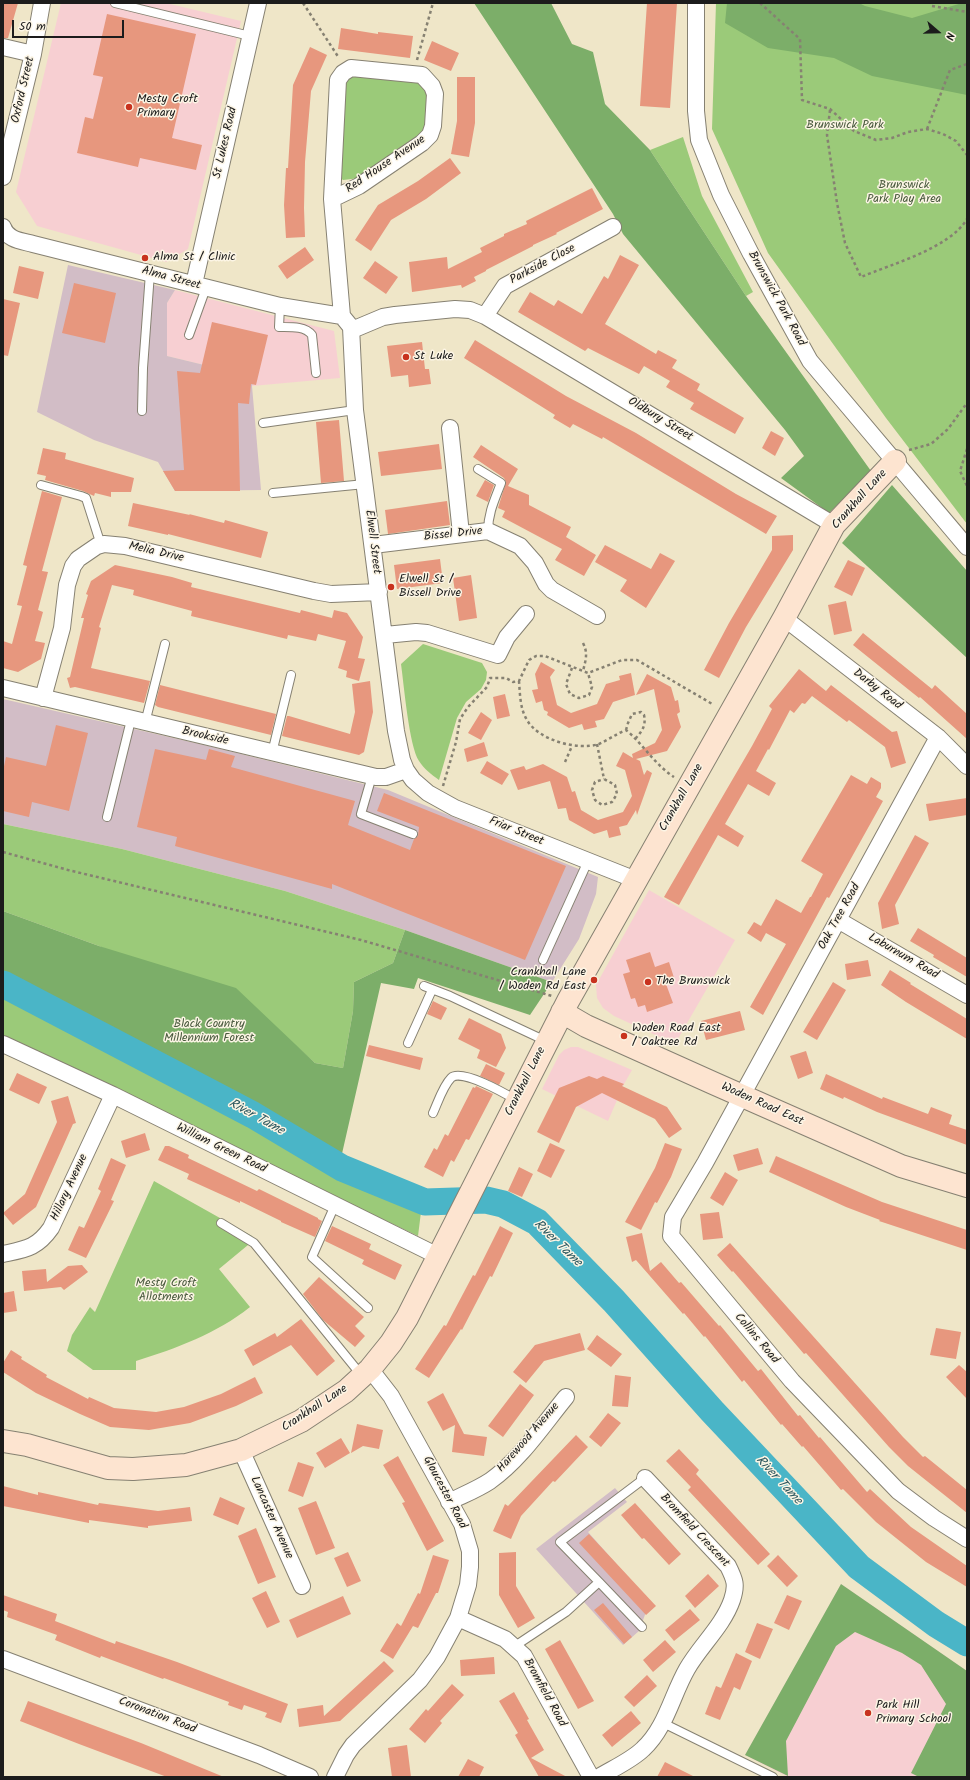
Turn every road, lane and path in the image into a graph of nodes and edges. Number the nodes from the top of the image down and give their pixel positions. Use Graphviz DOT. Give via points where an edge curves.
graph roads {
  1 [pos="42,3"];
  2 [pos="115,3"];
  3 [pos="258,3"];
  4 [pos="303,3"];
  5 [pos="433,3"];
  6 [pos="696,3"];
  7 [pos="760,3"];
  8 [pos="932,6"];
  9 [pos="967,12"];
  10 [pos="250,36"];
  11 [pos="3,47"];
  12 [pos="33,54"];
  13 [pos="967,64"];
  14 [pos="347,70"];
  15 [pos="414,74"];
  16 [pos="830,109"];
  17 [pos="927,129"];
  18 [pos="967,154"];
  19 [pos="3,177"];
  20 [pos="332,199"];
  21 [pos="967,219"];
  22 [pos="613,227"];
  23 [pos="3,230"];
  24 [pos="150,273"];
  25 [pos="200,286"];
  26 [pos="280,306"];
  27 [pos="342,316"];
  28 [pos="485,316"];
  29 [pos="352,330"];
  30 [pos="189,336"];
  31 [pos="316,373"];
  32 [pos="967,403"];
  33 [pos="355,410"];
  34 [pos="142,411"];
  35 [pos="263,423"];
  36 [pos="450,428"];
  37 [pos="967,449"];
  38 [pos="895,461"];
  39 [pos="478,469"];
  40 [pos="365,484"];
  41 [pos="41,485"];
  42 [pos="967,486"];
  43 [pos="273,493"];
  44 [pos="834,525"];
  45 [pos="488,531"];
  46 [pos="461,534"];
  47 [pos="101,545"];
  48 [pos="373,545"];
  49 [pos="967,547"];
  50 [pos="379,592"];
  51 [pos="526,614"];
  52 [pos="597,616"];
  53 [pos="784,618"];
  54 [pos="384,635"];
  55 [pos="583,642"];
  56 [pos="165,644"];
  57 [pos="572,668"];
  58 [pos="583,671"];
  59 [pos="588,673"];
  60 [pos="291,674"];
  61 [pos="519,682"];
  62 [pos="3,688"];
  63 [pos="43,698"];
  64 [pos="730,714"];
  65 [pos="138,721"];
  66 [pos="626,730"];
  67 [pos="938,737"];
  68 [pos="636,738"];
  69 [pos="598,744"];
  70 [pos="572,746"];
  71 [pos="272,753"];
  72 [pos="565,762"];
  73 [pos="967,766"];
  74 [pos="406,770"];
  75 [pos="372,776"];
  76 [pos="604,779"];
  77 [pos="689,786"];
  78 [pos="438,799"];
  79 [pos="107,817"];
  80 [pos="413,834"];
  81 [pos="3,852"];
  82 [pos="588,861"];
  83 [pos="636,880"];
  84 [pos="838,920"];
  85 [pos="542,960"];
  86 [pos="424,986"];
  87 [pos="432,990"];
  88 [pos="967,995"];
  89 [pos="565,1007"];
  90 [pos="546,1041"];
  91 [pos="408,1043"];
  92 [pos="3,1044"];
  93 [pos="112,1095"];
  94 [pos="742,1096"];
  95 [pos="517,1100"];
  96 [pos="433,1113"];
  97 [pos="967,1186"];
  98 [pos="336,1205"];
  99 [pos="221,1222"];
  100 [pos="3,1254"];
  101 [pos="438,1256"];
  102 [pos="368,1308"];
  103 [pos="366,1373"];
  104 [pos="566,1396"];
  105 [pos="3,1441"];
  106 [pos="241,1450"];
  107 [pos="645,1478"];
  108 [pos="449,1502"];
  109 [pos="967,1539"];
  110 [pos="599,1582"];
  111 [pos="302,1586"];
  112 [pos="458,1618"];
  113 [pos="642,1627"];
  114 [pos="515,1646"];
  115 [pos="3,1659"];
  116 [pos="663,1723"];
  117 [pos="310,1777"];
  118 [pos="335,1777"];
  119 [pos="591,1777"];
  120 [pos="599,1777"];
  121 [pos="772,1777"];
  1 -- 12 [label="street, Oxford Street"];
  2 -- 10 [label="lane"];
  3 -- 10 [label="street, St Lukes Road"];
  4 -- 14 [label="path"];
  5 -- 15 [label="path"];
  6 -- 38 [label="street, Brunswick Park Road" via="696,111 699,140 721,195 810,361"];
  7 -- 16 [label="path" via="800,39 802,100"];
  8 -- 9 [label="path"];
  10 -- 25 [label="street, St Lukes Road"];
  11 -- 12 [label="street"];
  12 -- 19 [label="street, Oxford Street"];
  13 -- 17 [label="path" via="950,70"];
  14 -- 15 [label="street, Red House Avenue" via="351,68"];
  14 -- 20 [label="street, Red House Avenue" via="338,80"];
  15 -- 20 [label="street, Red House Avenue" via="422,75 432,86 433,126 430,136 359,186"];
  16 -- 17 [label="path" via="854,131 876,140"];
  16 -- 21 [label="path" via="827,134 836,203 845,243 861,277 936,247 963,226"];
  17 -- 18 [label="path" via="956,141"];
  20 -- 27 [label="street, Red House Avenue"];
  22 -- 28 [label="street, Parkside Close" via="505,286"];
  23 -- 24 [label="street, Alma Street" via="12,238"];
  24 -- 25 [label="street, Alma Street"];
  24 -- 34 [label="lane"];
  25 -- 26 [label="street, Alma Street"];
  25 -- 30 [label="lane"];
  26 -- 27 [label="street, Alma Street"];
  26 -- 31 [label="lane" via="279,327 302,328 312,335"];
  27 -- 29 [label="street"];
  28 -- 29 [label="street" via="470,310 395,315 383,317"];
  28 -- 44 [label="street, Oldbury Street"];
  29 -- 33 [label="street, Elwell Street"];
  32 -- 38 [label="path" via="948,429 930,444 908,450"];
  33 -- 35 [label="lane"];
  33 -- 40 [label="street, Elwell Street"];
  36 -- 46 [label="street"];
  37 -- 42 [label="path" via="960,471"];
  38 -- 44 [label="street, Crankhall Lane"];
  38 -- 49 [label="street, Brunswick Park Road"];
  39 -- 45 [label="lane" via="501,483 488,519"];
  40 -- 43 [label="lane"];
  40 -- 48 [label="street, Elwell Street"];
  41 -- 47 [label="lane" via="86,498"];
  44 -- 53 [label="street, Crankhall Lane"];
  45 -- 46 [label="street, Bissel Drive"];
  45 -- 52 [label="street, Bissel Drive" via="520,546 535,563 552,590"];
  46 -- 48 [label="street, Bissel Drive"];
  47 -- 50 [label="street, Melia Drive" via="125,546 314,591 332,594"];
  47 -- 63 [label="street" via="78,559 70,576 62,628"];
  48 -- 50 [label="street, Elwell Street"];
  50 -- 54 [label="street, Elwell Street"];
  51 -- 54 [label="street" via="506,637 498,655 427,633"];
  53 -- 64 [label="street, Crankhall Lane"];
  53 -- 67 [label="street, Darby Road"];
  54 -- 74 [label="street, Elwell Street" via="396,731"];
  55 -- 58 [label="path" via="587,651"];
  56 -- 65 [label="lane"];
  57 -- 58 [label="path"];
  57 -- 59 [label="path" via="566,684 570,694 579,698 589,695 592,687"];
  57 -- 61 [label="path" via="545,656 536,656 529,660"];
  58 -- 59 [label="path"];
  59 -- 64 [label="path" via="622,660 637,660"];
  60 -- 71 [label="lane"];
  61 -- 70 [label="path" via="521,706 535,730"];
  61 -- 78 [label="path" via="506,678 490,678 487,687 468,707 460,719 456,742"];
  62 -- 63 [label="street, Brookside"];
  63 -- 65 [label="street, Brookside"];
  64 -- 77 [label="street, Crankhall Lane"];
  65 -- 71 [label="street, Brookside"];
  65 -- 79 [label="lane"];
  66 -- 68 [label="path"];
  66 -- 68 [label="path" via="632,714 640,712 644,715 646,723"];
  66 -- 69 [label="path"];
  67 -- 73 [label="street, Darby Road"];
  67 -- 84 [label="street, Oak Tree Road"];
  68 -- 77 [label="path" via="659,767"];
  69 -- 70 [label="path"];
  69 -- 76 [label="path"];
  70 -- 72 [label="path"];
  71 -- 75 [label="street, Brookside"];
  74 -- 75 [label="street, Brookside" via="386,777"];
  74 -- 78 [label="street, Friar Street" via="419,787"];
  75 -- 80 [label="lane" via="361,814"];
  76 -- 76 [label="path" via="614,785 617,794 612,802 602,805 595,800 592,790 595,782"];
  77 -- 83 [label="street, Crankhall Lane"];
  78 -- 82 [label="street, Friar Street"];
  81 -- 89 [label="path" via="361,940"];
  82 -- 83 [label="street, Friar Street"];
  82 -- 85 [label="lane"];
  83 -- 89 [label="street, Crankhall Lane"];
  84 -- 88 [label="street, Laburnum Road"];
  84 -- 94 [label="street, Oak Tree Road"];
  86 -- 87 [label="lane"];
  87 -- 90 [label="lane"];
  87 -- 91 [label="lane"];
  89 -- 90 [label="street, Crankhall Lane"];
  89 -- 94 [label="street, Woden Road East" via="586,1026"];
  90 -- 95 [label="street, Crankhall Lane"];
  92 -- 93 [label="street, William Green Road"];
  93 -- 98 [label="street, William Green Road"];
  93 -- 100 [label="street, Hillary Avenue" via="52,1228 34,1246"];
  94 -- 97 [label="street, Woden Road East" via="902,1166"];
  94 -- 109 [label="street, Collins Road" via="673,1217 671,1236 792,1381 898,1491"];
  95 -- 96 [label="lane" via="479,1080 456,1075 447,1084"];
  95 -- 101 [label="street, Crankhall Lane"];
  98 -- 101 [label="street, William Green Road"];
  98 -- 102 [label="lane" via="312,1257"];
  99 -- 103 [label="lane" via="254,1243"];
  101 -- 103 [label="street, Crankhall Lane" via="407,1318 391,1343"];
  103 -- 106 [label="street, Crankhall Lane" via="332,1401 301,1421"];
  103 -- 108 [label="street, Gloucester Road" via="390,1396"];
  104 -- 108 [label="street, Harewood Avenue" via="501,1472 489,1482"];
  105 -- 106 [label="street, Crankhall Lane" via="27,1445 108,1468 133,1469 186,1465"];
  106 -- 111 [label="street, Lancaster Avenue"];
  107 -- 110 [label="lane" via="560,1542"];
  107 -- 116 [label="street, Bromfield Crescent" via="728,1566 736,1582 728,1612 686,1669"];
  108 -- 112 [label="street, Gloucester Road" via="462,1524 470,1551 468,1585"];
  110 -- 113 [label="lane"];
  110 -- 114 [label="lane" via="566,1612"];
  112 -- 114 [label="street, Bromfield Road"];
  112 -- 118 [label="street, Gloucester Road" via="437,1657 420,1680 353,1745"];
  114 -- 119 [label="street, Bromfield Road" via="530,1664"];
  115 -- 117 [label="street, Coronation Road" via="259,1755"];
  116 -- 120 [label="street, Bromfield Crescent" via="643,1750"];
  116 -- 121 [label="lane"];
}
